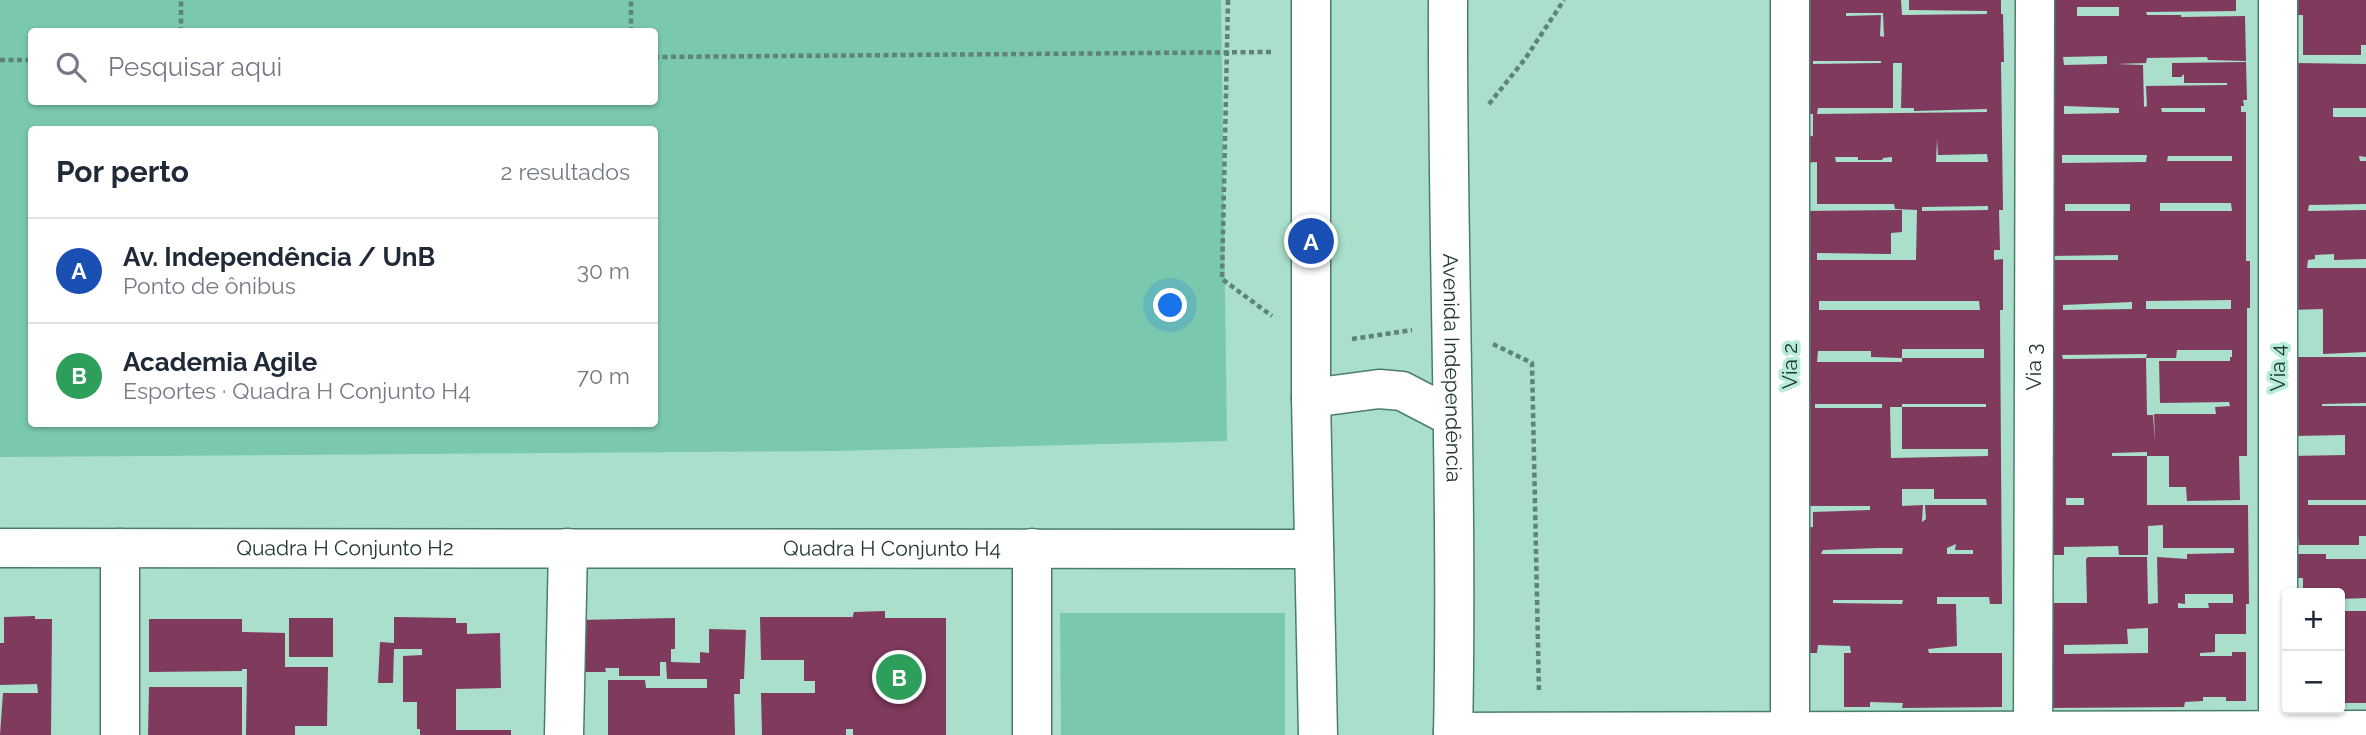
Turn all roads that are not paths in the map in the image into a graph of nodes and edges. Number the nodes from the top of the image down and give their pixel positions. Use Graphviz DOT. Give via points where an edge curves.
graph roads {
  1 [pos="1311,0"];
  2 [pos="1448,0"];
  3 [pos="1790,0"];
  4 [pos="2035,0"];
  5 [pos="2278,0"];
  6 [pos="1311,398"];
  7 [pos="1452,417"];
  8 [pos="0,548"];
  9 [pos="120,548"];
  10 [pos="568,548"];
  11 [pos="1032,548"];
  12 [pos="1314,549"];
  13 [pos="2366,730"];
  14 [pos="1790,731"];
  15 [pos="2278,732"];
  16 [pos="1453,733"];
  17 [pos="1652,733"];
  18 [pos="1924,733"];
  19 [pos="2033,733"];
  20 [pos="120,735"];
  21 [pos="564,735"];
  22 [pos="1032,735"];
  23 [pos="1318,735"];
  1 -- 6 [label="street"];
  2 -- 7 [label="street, Avenida Independência"];
  3 -- 14 [label="street, Via 2"];
  4 -- 19 [label="street, Via 3"];
  5 -- 15 [label="street, Via 4"];
  6 -- 7 [label="street" via="1380,389 1402,391"];
  6 -- 12 [label="street"];
  7 -- 16 [label="street, Avenida Independência"];
  8 -- 9 [label="street, Quadra H Conjunto H2"];
  9 -- 10 [label="street, Quadra H Conjunto H2"];
  9 -- 20 [label="street"];
  10 -- 11 [label="street, Quadra H Conjunto H4"];
  10 -- 21 [label="street"];
  11 -- 12 [label="street"];
  11 -- 22 [label="street, Quadra H Conjunto H4"];
  12 -- 23 [label="street"];
  13 -- 15 [label="street"];
  14 -- 17 [label="street"];
  14 -- 18 [label="street"];
  15 -- 19 [label="street"];
  16 -- 17 [label="street"];
  18 -- 19 [label="street"];
}
